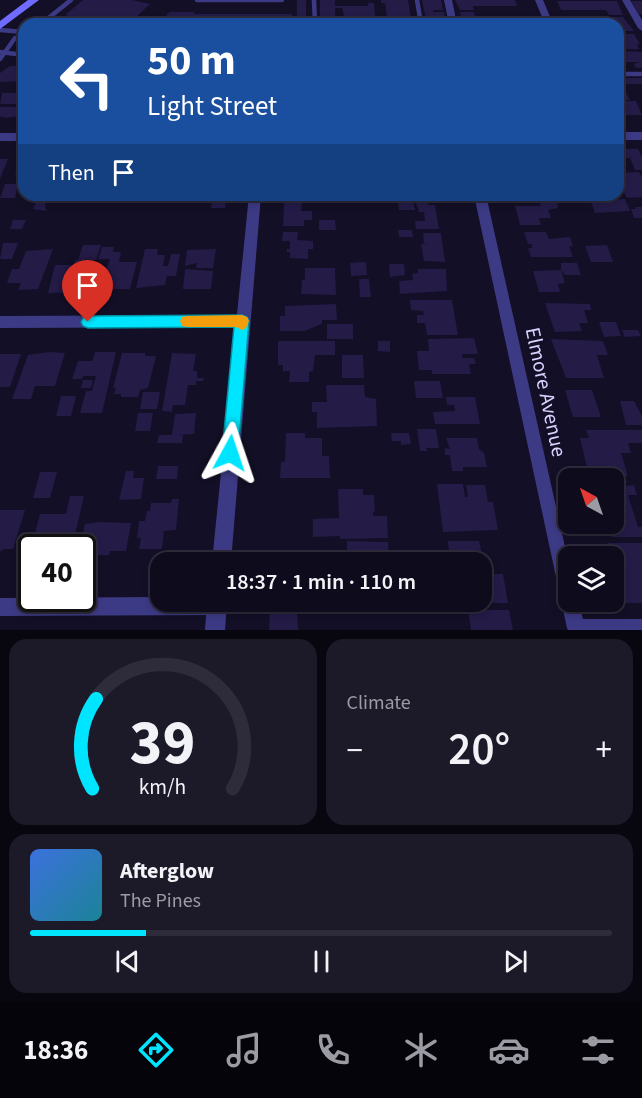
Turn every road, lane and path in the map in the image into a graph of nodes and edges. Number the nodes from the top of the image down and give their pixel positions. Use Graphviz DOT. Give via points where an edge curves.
graph roads {
  1 [pos="34,0"];
  2 [pos="71,0"];
  3 [pos="197,0"];
  4 [pos="282,0"];
  5 [pos="314,0"];
  6 [pos="417,0"];
  7 [pos="448,0"];
  8 [pos="538,0"];
  9 [pos="626,0"];
  10 [pos="48,18"];
  11 [pos="315,18"];
  12 [pos="420,18"];
  13 [pos="452,18"];
  14 [pos="546,18"];
  15 [pos="0,28"];
  16 [pos="642,28"];
  17 [pos="18,31"];
  18 [pos="18,38"];
  19 [pos="3,53"];
  20 [pos="18,54"];
  21 [pos="0,59"];
  22 [pos="624,74"];
  23 [pos="642,74"];
  24 [pos="624,136"];
  25 [pos="642,136"];
  26 [pos="0,137"];
  27 [pos="18,137"];
  28 [pos="254,201"];
  29 [pos="481,201"];
  30 [pos="242,321"];
  31 [pos="0,322"];
  32 [pos="558,550"];
  33 [pos="222,552"];
  34 [pos="150,605"];
  35 [pos="0,607"];
  36 [pos="216,612"];
  37 [pos="572,612"];
  38 [pos="642,628"];
  39 [pos="577,629"];
  40 [pos="215,630"];
  1 -- 15 [label="main road"];
  2 -- 10 [label="lane"];
  3 -- 4 [label="lane"];
  5 -- 11 [label="lane"];
  6 -- 12 [label="lane"];
  7 -- 13 [label="street"];
  8 -- 14 [label="street"];
  9 -- 16 [label="street"];
  15 -- 17 [label="lane"];
  18 -- 19 [label="lane"];
  19 -- 20 [label="lane"];
  19 -- 21 [label="lane"];
  22 -- 23 [label="lane"];
  24 -- 25 [label="street"];
  26 -- 27 [label="street"];
  28 -- 30 [label="street"];
  29 -- 32 [label="street, Elmore Avenue"];
  30 -- 31 [label="street"];
  30 -- 33 [label="street"];
  34 -- 35 [label="street"];
  36 -- 40 [label="street"];
  37 -- 39 [label="street, Elmore Avenue"];
  38 -- 39 [label="street"];
}
